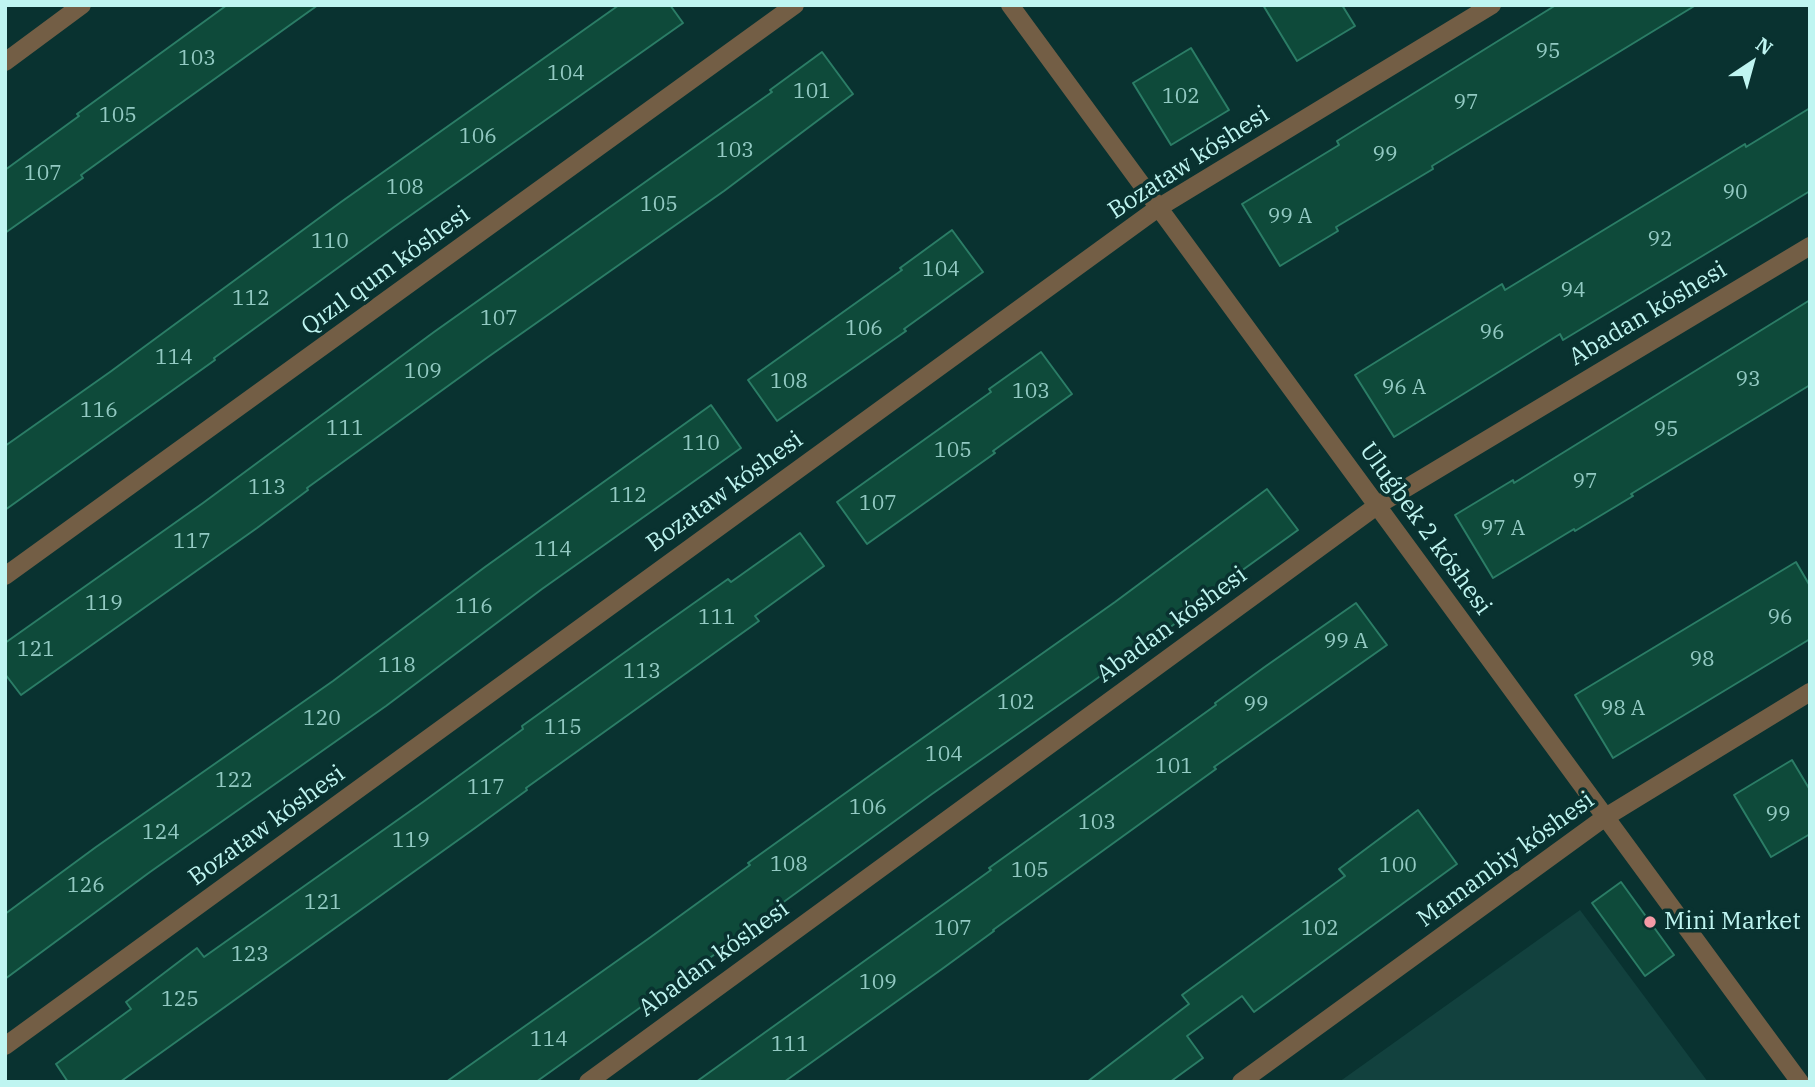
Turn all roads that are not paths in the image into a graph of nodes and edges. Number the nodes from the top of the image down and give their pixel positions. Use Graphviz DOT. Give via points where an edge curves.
graph roads {
  1 [pos="82,5"];
  2 [pos="795,5"];
  3 [pos="1010,5"];
  4 [pos="1492,5"];
  5 [pos="5,62"];
  6 [pos="1158,208"];
  7 [pos="1810,246"];
  8 [pos="1378,505"];
  9 [pos="5,576"];
  10 [pos="1810,692"];
  11 [pos="1604,818"];
  12 [pos="5,1046"];
  13 [pos="588,1082"];
  14 [pos="1241,1082"];
  15 [pos="1800,1082"];
  1 -- 5 [label="street"];
  2 -- 9 [label="street, Qızıl qum kóshesi"];
  3 -- 6 [label="street, Uluǵbek 2 kóshesi"];
  4 -- 6 [label="street, Bozataw kóshesi"];
  6 -- 8 [label="street, Uluǵbek 2 kóshesi"];
  6 -- 12 [label="street, Bozataw kóshesi"];
  7 -- 8 [label="street, Abadan kóshesi"];
  8 -- 11 [label="street, Uluǵbek 2 kóshesi"];
  8 -- 13 [label="street, Abadan kóshesi"];
  10 -- 11 [label="street, Mamanbiy kóshesi"];
  11 -- 14 [label="street, Mamanbiy kóshesi"];
  11 -- 15 [label="street, Uluǵbek 2 kóshesi"];
}
